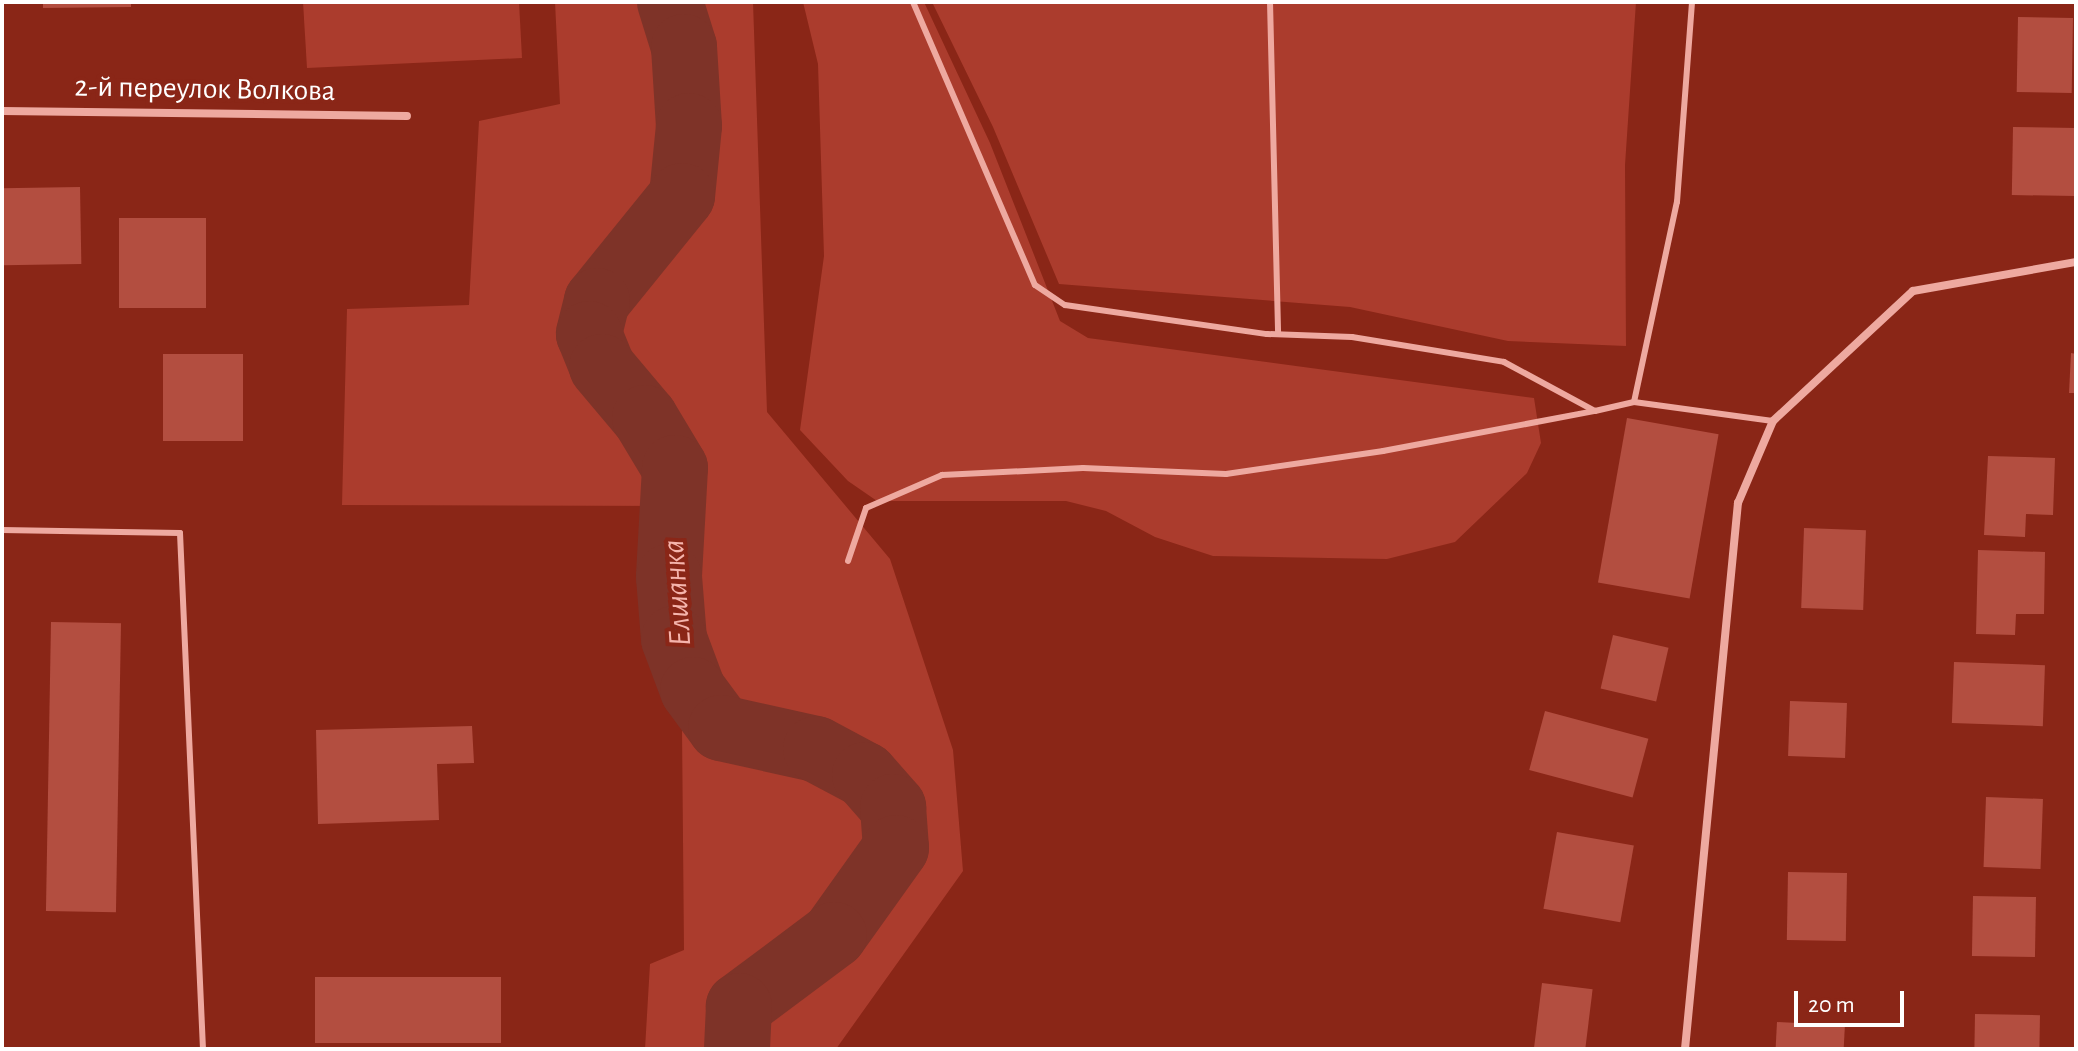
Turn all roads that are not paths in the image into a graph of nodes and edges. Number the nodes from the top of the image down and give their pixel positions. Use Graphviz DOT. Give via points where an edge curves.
graph roads {
  1 [pos="913,2"];
  2 [pos="1270,2"];
  3 [pos="1692,2"];
  4 [pos="2,111"];
  5 [pos="407,116"];
  6 [pos="2076,262"];
  7 [pos="1278,334"];
  8 [pos="1634,402"];
  9 [pos="1595,411"];
  10 [pos="1773,421"];
  11 [pos="2,530"];
  12 [pos="848,561"];
  13 [pos="203,1049"];
  14 [pos="1685,1049"];
  1 -- 7 [label="lane" via="1035,285 1065,305"];
  2 -- 7 [label="lane"];
  3 -- 8 [label="lane" via="1677,202"];
  4 -- 5 [label="street, 2-й переулок Волкова"];
  6 -- 10 [label="street" via="1913,291"];
  7 -- 9 [label="lane" via="1352,337 1504,362"];
  8 -- 9 [label="lane"];
  8 -- 10 [label="lane"];
  9 -- 12 [label="lane" via="1226,474 1083,468 942,475 866,508"];
  10 -- 14 [label="street" via="1738,503"];
  11 -- 13 [label="lane" via="180,533"];
}
